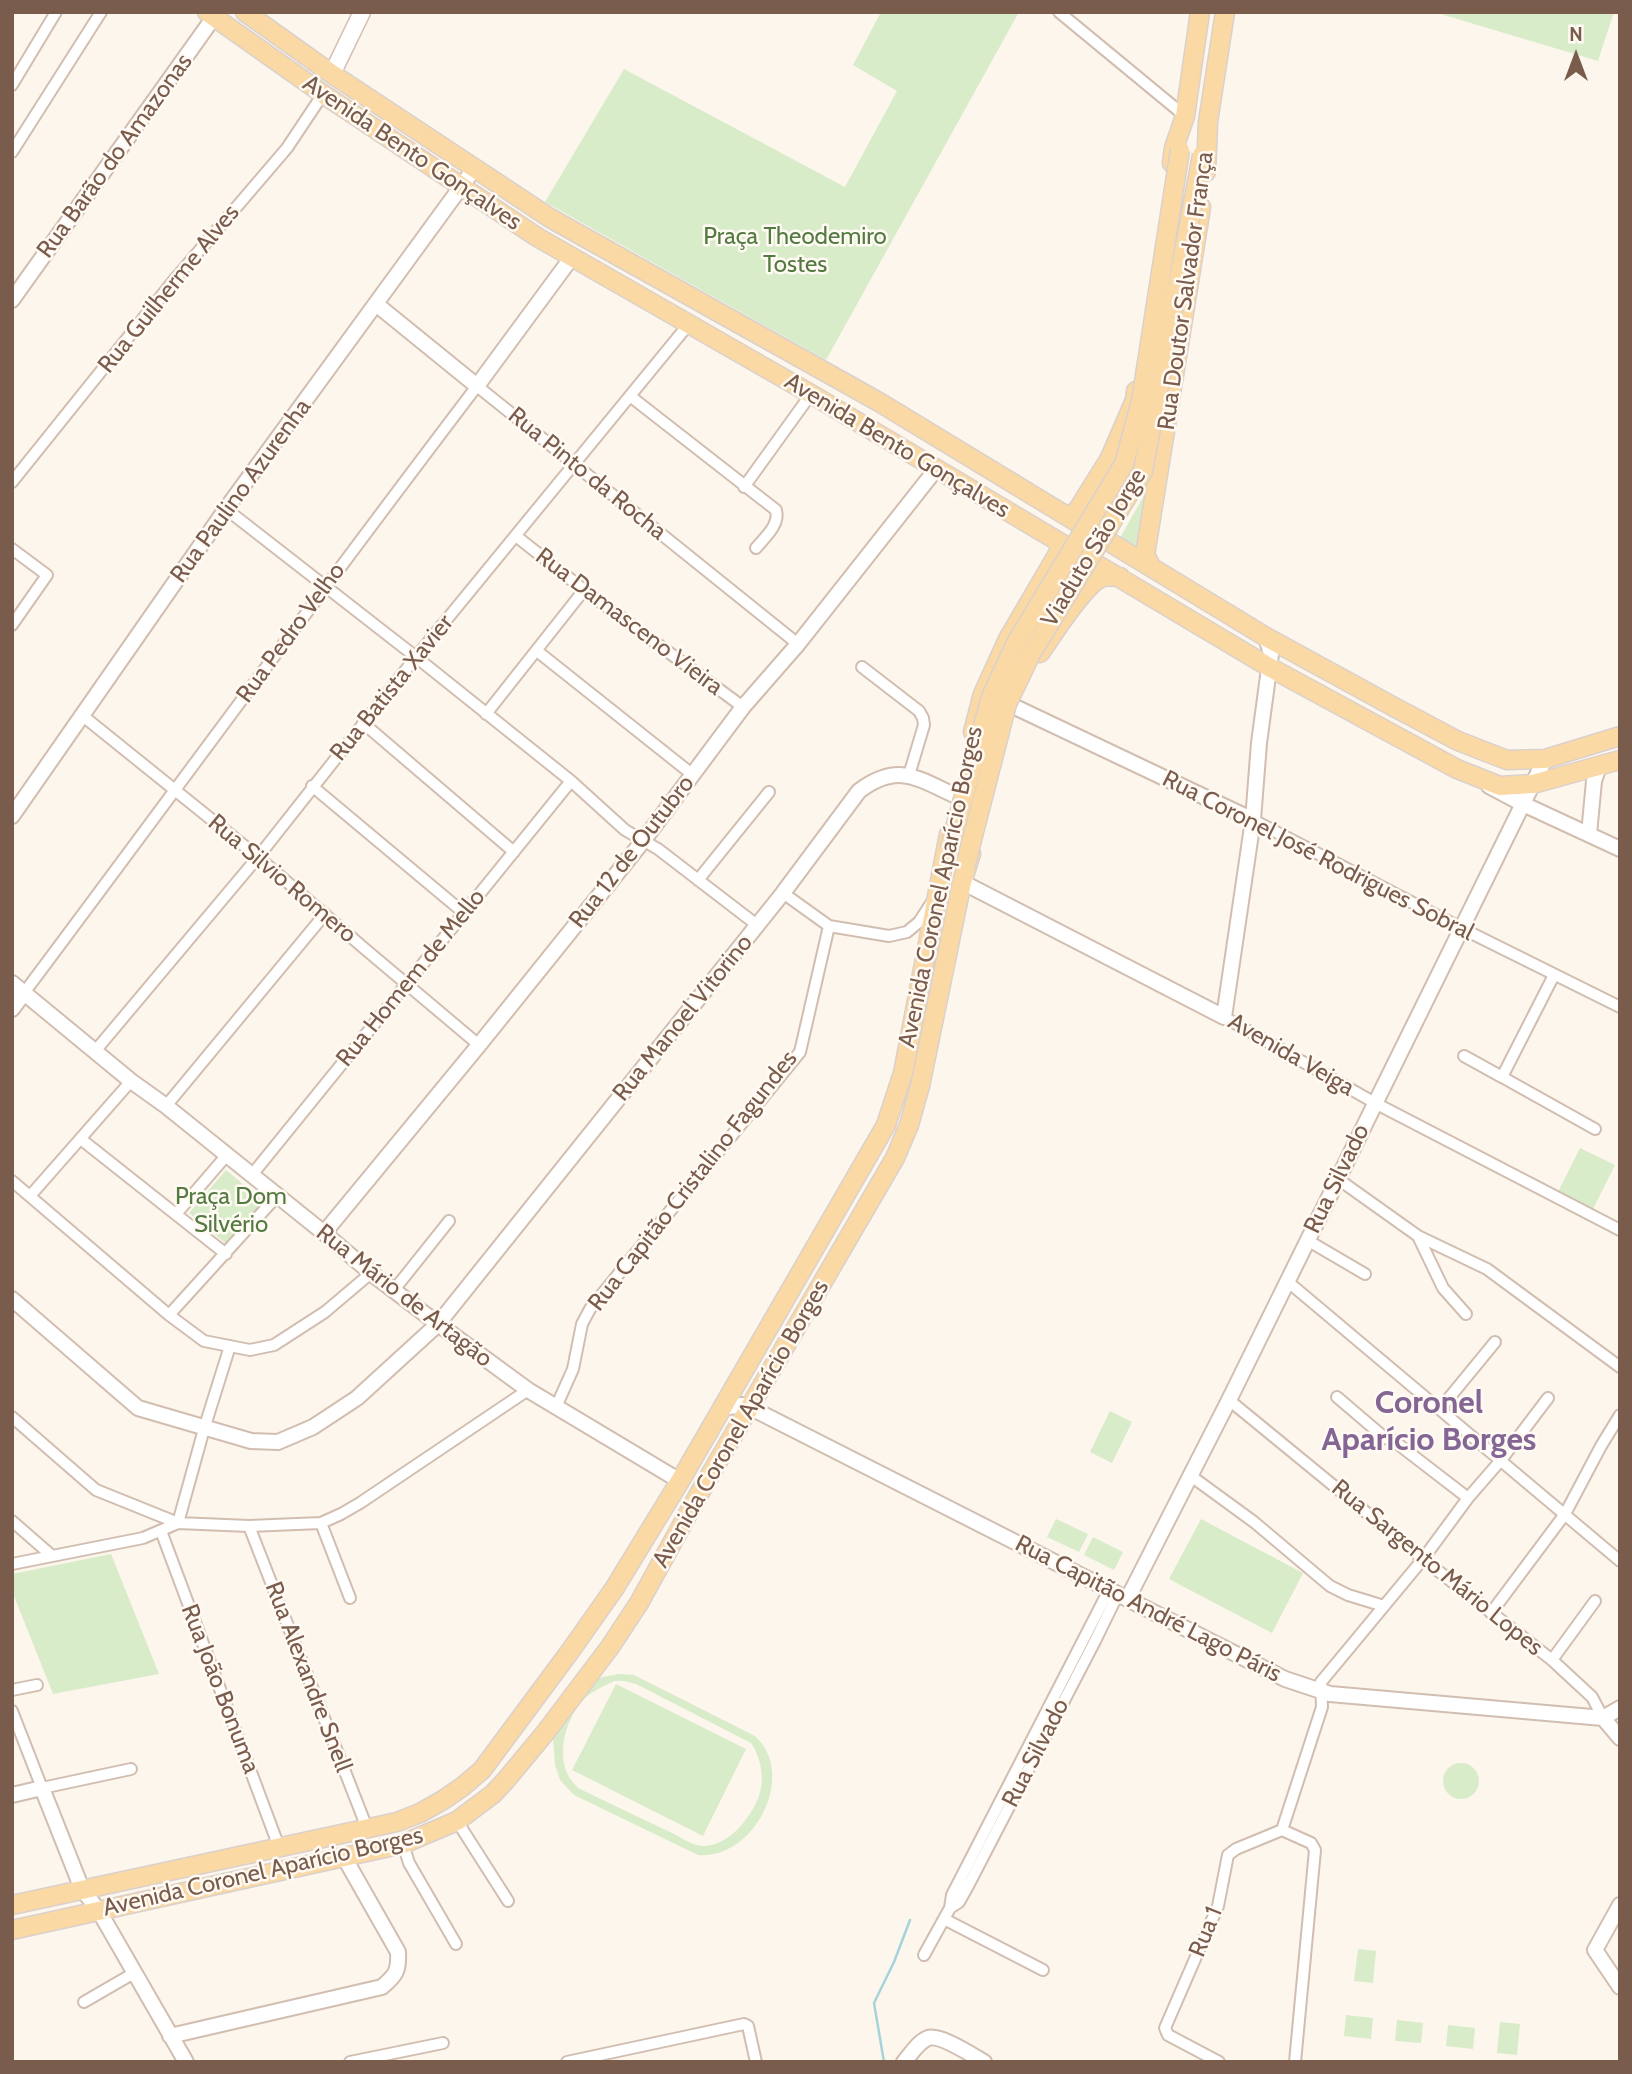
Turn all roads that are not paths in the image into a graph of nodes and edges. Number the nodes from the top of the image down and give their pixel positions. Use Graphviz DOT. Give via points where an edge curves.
graph roads {
  1 [pos="56,12"];
  2 [pos="101,12"];
  3 [pos="245,12"];
  4 [pos="362,12"];
  5 [pos="1059,12"];
  6 [pos="1200,12"];
  7 [pos="1225,12"];
  8 [pos="212,14"];
  9 [pos="332,74"];
  10 [pos="12,85"];
  11 [pos="323,94"];
  12 [pos="1185,116"];
  13 [pos="1208,122"];
  14 [pos="12,152"];
  15 [pos="474,169"];
  16 [pos="461,186"];
  17 [pos="572,257"];
  18 [pos="12,300"];
  19 [pos="376,304"];
  20 [pos="688,324"];
  21 [pos="477,386"];
  22 [pos="811,394"];
  23 [pos="630,396"];
  24 [pos="1110,458"];
  25 [pos="575,464"];
  26 [pos="937,468"];
  27 [pos="1158,477"];
  28 [pos="12,482"];
  29 [pos="744,487"];
  30 [pos="226,509"];
  31 [pos="1068,516"];
  32 [pos="516,536"];
  33 [pos="1063,545"];
  34 [pos="756,548"];
  35 [pos="12,549"];
  36 [pos="1153,568"];
  37 [pos="1119,577"];
  38 [pos="325,585"];
  39 [pos="584,590"];
  40 [pos="1030,600"];
  41 [pos="1063,620"];
  42 [pos="12,625"];
  43 [pos="1266,637"];
  44 [pos="799,644"];
  45 [pos="537,651"];
  46 [pos="416,657"];
  47 [pos="862,667"];
  48 [pos="1269,667"];
  49 [pos="743,707"];
  50 [pos="1015,707"];
  51 [pos="486,714"];
  52 [pos="83,716"];
  53 [pos="363,723"];
  54 [pos="1620,736"];
  55 [pos="1545,759"];
  56 [pos="1620,760"];
  57 [pos="1599,766"];
  58 [pos="1457,769"];
  59 [pos="693,775"];
  60 [pos="909,775"];
  61 [pos="571,781"];
  62 [pos="1533,784"];
  63 [pos="312,786"];
  64 [pos="175,791"];
  65 [pos="769,792"];
  66 [pos="956,796"];
  67 [pos="1523,804"];
  68 [pos="12,816"];
  69 [pos="1253,820"];
  70 [pos="1589,834"];
  71 [pos="643,841"];
  72 [pos="1620,849"];
  73 [pos="514,852"];
  74 [pos="258,857"];
  75 [pos="947,858"];
  76 [pos="964,875"];
  77 [pos="698,880"];
  78 [pos="939,892"];
  79 [pos="783,893"];
  80 [pos="464,913"];
  81 [pos="325,914"];
  82 [pos="757,925"];
  83 [pos="829,926"];
  84 [pos="1461,928"];
  85 [pos="1554,975"];
  86 [pos="406,984"];
  87 [pos="18,988"];
  88 [pos="1620,1007"];
  89 [pos="12,1009"];
  90 [pos="1224,1017"];
  91 [pos="479,1045"];
  92 [pos="96,1051"];
  93 [pos="1464,1056"];
  94 [pos="1502,1077"];
  95 [pos="131,1081"];
  96 [pos="1375,1103"];
  97 [pos="166,1106"];
  98 [pos="1595,1129"];
  99 [pos="82,1140"];
  100 [pos="226,1156"];
  101 [pos="251,1175"];
  102 [pos="1338,1179"];
  103 [pos="12,1181"];
  104 [pos="30,1196"];
  105 [pos="277,1196"];
  106 [pos="176,1214"];
  107 [pos="449,1221"];
  108 [pos="1620,1230"];
  109 [pos="324,1233"];
  110 [pos="1418,1236"];
  111 [pos="1307,1240"];
  112 [pos="226,1254"];
  113 [pos="370,1273"];
  114 [pos="1365,1274"];
  115 [pos="1287,1281"];
  116 [pos="394,1290"];
  117 [pos="12,1299"];
  118 [pos="1466,1314"];
  119 [pos="169,1315"];
  120 [pos="438,1324"];
  121 [pos="1495,1342"];
  122 [pos="230,1346"];
  123 [pos="1620,1367"];
  124 [pos="528,1390"];
  125 [pos="1337,1397"];
  126 [pos="1548,1398"];
  127 [pos="1229,1400"];
  128 [pos="556,1407"];
  129 [pos="749,1407"];
  130 [pos="722,1408"];
  131 [pos="1440,1409"];
  132 [pos="1620,1415"];
  133 [pos="12,1417"];
  134 [pos="204,1429"];
  135 [pos="1501,1460"];
  136 [pos="1191,1476"];
  137 [pos="680,1481"];
  138 [pos="1468,1498"];
  139 [pos="1565,1514"];
  140 [pos="12,1521"];
  141 [pos="321,1522"];
  142 [pos="178,1523"];
  143 [pos="249,1526"];
  144 [pos="161,1531"];
  145 [pos="51,1555"];
  146 [pos="1423,1559"];
  147 [pos="1620,1561"];
  148 [pos="12,1564"];
  149 [pos="1118,1594"];
  150 [pos="350,1598"];
  151 [pos="1595,1601"];
  152 [pos="1384,1606"];
  153 [pos="1491,1613"];
  154 [pos="1552,1660"];
  155 [pos="37,1685"];
  156 [pos="12,1690"];
  157 [pos="1321,1692"];
  158 [pos="1620,1708"];
  159 [pos="12,1711"];
  160 [pos="1603,1718"];
  161 [pos="1620,1738"];
  162 [pos="131,1769"];
  163 [pos="42,1788"];
  164 [pos="12,1795"];
  165 [pos="457,1821"];
  166 [pos="368,1828"];
  167 [pos="1282,1830"];
  168 [pos="403,1844"];
  169 [pos="279,1847"];
  170 [pos="344,1857"];
  171 [pos="82,1889"];
  172 [pos="508,1901"];
  173 [pos="12,1905"];
  174 [pos="1620,1905"];
  175 [pos="99,1911"];
  176 [pos="947,1913"];
  177 [pos="12,1930"];
  178 [pos="456,1944"];
  179 [pos="924,1955"];
  180 [pos="1043,1970"];
  181 [pos="134,1973"];
  182 [pos="1620,1987"];
  183 [pos="84,2002"];
  184 [pos="170,2036"];
  185 [pos="443,2043"];
  186 [pos="1194,2049"];
  187 [pos="186,2062"];
  188 [pos="350,2062"];
  189 [pos="567,2062"];
  190 [pos="756,2062"];
  191 [pos="904,2062"];
  192 [pos="984,2062"];
  193 [pos="1188,2062"];
  194 [pos="1219,2062"];
  195 [pos="1295,2062"];
  1 -- 10 [label="street"];
  2 -- 14 [label="street"];
  3 -- 9 [label="main road, Avenida Bento Gonçalves"];
  4 -- 9 [label="main road"];
  5 -- 12 [label="street"];
  6 -- 12 [label="main road, Rua Doutor Salvador França"];
  7 -- 13 [label="main road, Rua Doutor Salvador França"];
  8 -- 11 [label="main road, Avenida Bento Gonçalves"];
  8 -- 18 [label="street, Rua Barão do Amazonas"];
  9 -- 15 [label="main road, Avenida Bento Gonçalves"];
  11 -- 16 [label="main road, Avenida Bento Gonçalves"];
  11 -- 28 [label="street, Rua Guilherme Alves" via="287,148"];
  12 -- 24 [label="main road, Rua Doutor Salvador França" via="1174,148 1135,400"];
  12 -- 75 [label="main road, Viaduto São Jorge, bridge" via="1141,401 1124,464 1016,643 991,697"];
  13 -- 27 [label="main road, Rua Doutor Salvador França" via="1208,161"];
  13 -- 76 [label="main road, Viaduto São Jorge, bridge" via="1143,471 1032,652 1007,704"];
  15 -- 16 [label="street, Rua Paulino Azurenha"];
  15 -- 31 [label="main road, Avenida Bento Gonçalves" via="550,218 879,402"];
  16 -- 17 [label="main road, Avenida Bento Gonçalves"];
  16 -- 19 [label="street, Rua Paulino Azurenha"];
  17 -- 20 [label="main road, Avenida Bento Gonçalves"];
  17 -- 21 [label="street, Rua Pedro Velho"];
  19 -- 21 [label="street, Rua Pinto da Rocha"];
  19 -- 30 [label="street, Rua Paulino Azurenha"];
  20 -- 22 [label="main road, Avenida Bento Gonçalves"];
  20 -- 23 [label="street, Rua Batista Xavier"];
  21 -- 25 [label="street, Rua Pinto da Rocha"];
  21 -- 38 [label="street, Rua Pedro Velho"];
  22 -- 26 [label="main road, Avenida Bento Gonçalves"];
  22 -- 29 [label="street"];
  23 -- 25 [label="street, Rua Batista Xavier"];
  23 -- 29 [label="street"];
  24 -- 27 [label="main road" via="1120,474 1135,482"];
  24 -- 31 [label="main road, Rua Doutor Salvador França" via="1077,511"];
  25 -- 32 [label="street, Rua Batista Xavier"];
  25 -- 44 [label="street, Rua Pinto da Rocha"];
  26 -- 33 [label="main road, Avenida Bento Gonçalves"];
  26 -- 44 [label="street, Rua 12 de Outubro"];
  27 -- 36 [label="main road, Rua Doutor Salvador França" via="1145,555"];
  29 -- 34 [label="street" via="778,516"];
  30 -- 38 [label="street"];
  30 -- 52 [label="street, Rua Paulino Azurenha"];
  31 -- 36 [label="main road, Avenida Bento Gonçalves"];
  32 -- 39 [label="street, Rua Damasceno Vieira"];
  32 -- 46 [label="street, Rua Batista Xavier"];
  33 -- 37 [label="main road, Avenida Bento Gonçalves"];
  33 -- 40 [label="main road, Avenida Coronel Aparício Borges"];
  35 -- 42 [label="street" via="47,575"];
  36 -- 43 [label="main road, Avenida Bento Gonçalves"];
  37 -- 41 [label="main road, Avenida Coronel Aparício Borges" via="1103,577 1091,585"];
  37 -- 48 [label="main road, Avenida Bento Gonçalves"];
  38 -- 46 [label="street"];
  38 -- 64 [label="street, Rua Pedro Velho"];
  39 -- 45 [label="street"];
  39 -- 49 [label="street, Rua Damasceno Vieira"];
  40 -- 41 [label="main road" via="1054,603"];
  40 -- 66 [label="main road, Avenida Coronel Aparício Borges" via="983,694"];
  41 -- 50 [label="main road, Avenida Coronel Aparício Borges" via="1040,654"];
  43 -- 48 [label="street"];
  43 -- 55 [label="main road, Avenida Bento Gonçalves" via="1458,741 1507,760"];
  44 -- 49 [label="street, Rua 12 de Outubro"];
  45 -- 51 [label="street"];
  45 -- 59 [label="street"];
  46 -- 51 [label="street"];
  46 -- 53 [label="street, Rua Batista Xavier"];
  47 -- 60 [label="street" via="923,718"];
  48 -- 58 [label="main road, Avenida Bento Gonçalves"];
  48 -- 69 [label="street"];
  49 -- 59 [label="street, Rua 12 de Outubro"];
  50 -- 69 [label="street, Rua Coronel José Rodrigues Sobral"];
  50 -- 76 [label="main road, Avenida Coronel Aparício Borges"];
  51 -- 61 [label="street"];
  52 -- 64 [label="street, Rua Silvio Romero"];
  52 -- 68 [label="street, Rua Paulino Azurenha"];
  53 -- 63 [label="street, Rua Batista Xavier"];
  53 -- 73 [label="street"];
  54 -- 55 [label="main road, Avenida Bento Gonçalves"];
  55 -- 62 [label="street, Rua Silvado"];
  56 -- 57 [label="main road, Avenida Bento Gonçalves"];
  57 -- 62 [label="main road, Avenida Bento Gonçalves"];
  57 -- 70 [label="street"];
  58 -- 62 [label="main road, Avenida Bento Gonçalves" via="1500,786"];
  58 -- 67 [label="street"];
  59 -- 71 [label="street, Rua 12 de Outubro"];
  60 -- 66 [label="street"];
  60 -- 79 [label="street, Rua Manoel Vitorino" via="872,781 859,791"];
  61 -- 71 [label="street"];
  61 -- 73 [label="street, Rua Homem de Mello"];
  62 -- 67 [label="street, Rua Silvado"];
  63 -- 74 [label="street, Rua Batista Xavier"];
  63 -- 80 [label="street"];
  64 -- 74 [label="street, Rua Silvio Romero"];
  64 -- 87 [label="street, Rua Pedro Velho"];
  65 -- 77 [label="street"];
  66 -- 75 [label="main road, Avenida Coronel Aparício Borges"];
  67 -- 70 [label="street"];
  67 -- 84 [label="street, Rua Silvado"];
  69 -- 84 [label="street, Rua Coronel José Rodrigues Sobral"];
  69 -- 90 [label="street"];
  70 -- 72 [label="street"];
  71 -- 77 [label="street"];
  71 -- 91 [label="street, Rua 12 de Outubro"];
  73 -- 80 [label="street, Rua Homem de Mello"];
  74 -- 81 [label="street, Rua Silvio Romero"];
  74 -- 92 [label="street, Rua Batista Xavier"];
  75 -- 78 [label="main road, Avenida Coronel Aparício Borges"];
  76 -- 90 [label="street, Avenida Veiga"];
  76 -- 129 [label="main road, Avenida Coronel Aparício Borges" via="909,1125 895,1158"];
  77 -- 82 [label="street"];
  78 -- 83 [label="street" via="907,932 889,936"];
  78 -- 130 [label="main road, Avenida Coronel Aparício Borges" via="903,1073 886,1125"];
  79 -- 82 [label="street, Rua Manoel Vitorino"];
  79 -- 83 [label="street"];
  80 -- 86 [label="street, Rua Homem de Mello"];
  81 -- 86 [label="street, Rua Silvio Romero"];
  81 -- 97 [label="street"];
  82 -- 120 [label="street, Rua Manoel Vitorino"];
  83 -- 128 [label="street, Rua Capitão Cristalino Fagundes" via="800,1052 590,1308 573,1369"];
  84 -- 85 [label="street, Rua Coronel José Rodrigues Sobral"];
  84 -- 96 [label="street, Rua Silvado"];
  85 -- 88 [label="street, Rua Coronel José Rodrigues Sobral"];
  85 -- 94 [label="street"];
  86 -- 91 [label="street, Rua Silvio Romero"];
  86 -- 101 [label="street, Rua Homem de Mello"];
  87 -- 89 [label="street, Rua Pedro Velho"];
  87 -- 92 [label="street, Rua Mário de Artagão"];
  90 -- 96 [label="street, Avenida Veiga"];
  91 -- 109 [label="street, Rua 12 de Outubro"];
  92 -- 95 [label="street, Rua Mário de Artagão"];
  93 -- 94 [label="street"];
  94 -- 98 [label="street"];
  95 -- 97 [label="street, Rua Mário de Artagão"];
  95 -- 99 [label="street"];
  96 -- 102 [label="street, Rua Silvado"];
  96 -- 108 [label="street, Avenida Veiga"];
  97 -- 100 [label="street, Rua Mário de Artagão"];
  99 -- 104 [label="street"];
  99 -- 106 [label="street"];
  100 -- 101 [label="street, Rua Mário de Artagão"];
  100 -- 106 [label="street"];
  101 -- 105 [label="street, Rua Mário de Artagão"];
  102 -- 110 [label="street"];
  102 -- 111 [label="street, Rua Silvado"];
  103 -- 104 [label="street"];
  104 -- 119 [label="street"];
  105 -- 109 [label="street, Rua Mário de Artagão"];
  105 -- 112 [label="street"];
  106 -- 112 [label="street"];
  107 -- 116 [label="street"];
  109 -- 113 [label="street, Rua Mário de Artagão"];
  110 -- 118 [label="street" via="1443,1288"];
  110 -- 123 [label="street" via="1487,1269"];
  111 -- 114 [label="street"];
  111 -- 115 [label="street, Rua Silvado"];
  112 -- 119 [label="street"];
  113 -- 116 [label="street, Rua Mário de Artagão"];
  113 -- 122 [label="street" via="325,1312 274,1345 250,1350"];
  115 -- 127 [label="street, Rua Silvado"];
  115 -- 131 [label="street"];
  116 -- 120 [label="street, Rua Mário de Artagão"];
  117 -- 134 [label="street, Rua Manoel Vitorino" via="138,1408"];
  119 -- 122 [label="street" via="204,1340"];
  120 -- 124 [label="street, Rua Mário de Artagão"];
  120 -- 134 [label="street, Rua Manoel Vitorino" via="357,1398 313,1427 278,1442 251,1441"];
  121 -- 131 [label="street"];
  122 -- 134 [label="street"];
  124 -- 128 [label="street, Rua Mário de Artagão"];
  124 -- 141 [label="street" via="360,1503"];
  125 -- 138 [label="street"];
  126 -- 135 [label="street"];
  127 -- 136 [label="street, Rua Silvado"];
  127 -- 146 [label="street, Rua Sargento Mário Lopes"];
  128 -- 137 [label="street, Rua Mário de Artagão"];
  129 -- 130 [label="street, Rua Capitão André Lago Páris"];
  129 -- 149 [label="street, Rua Capitão André Lago Páris"];
  129 -- 165 [label="main road, Avenida Coronel Aparício Borges" via="610,1647 506,1780"];
  130 -- 137 [label="main road, Avenida Coronel Aparício Borges"];
  131 -- 135 [label="street"];
  132 -- 139 [label="street"];
  133 -- 142 [label="street" via="96,1490"];
  134 -- 142 [label="street"];
  135 -- 138 [label="street"];
  135 -- 139 [label="street"];
  136 -- 149 [label="street, Rua Silvado"];
  136 -- 152 [label="street" via="1330,1587"];
  137 -- 166 [label="main road, Avenida Coronel Aparício Borges" via="614,1589 482,1770 420,1813"];
  138 -- 146 [label="street"];
  139 -- 147 [label="street"];
  139 -- 153 [label="street"];
  140 -- 145 [label="street"];
  141 -- 143 [label="street"];
  141 -- 150 [label="street"];
  142 -- 143 [label="street"];
  142 -- 144 [label="street"];
  143 -- 166 [label="street, Rua Alexandre Snell"];
  144 -- 145 [label="street"];
  144 -- 169 [label="street, Rua João Bonuma"];
  145 -- 148 [label="street"];
  146 -- 152 [label="street"];
  146 -- 153 [label="street, Rua Sargento Mário Lopes"];
  149 -- 157 [label="street, Rua Capitão André Lago Páris" via="1285,1679"];
  149 -- 176 [label="street, Rua Silvado" via="1104,1612 977,1859 952,1895"];
  151 -- 154 [label="street"];
  152 -- 157 [label="street" via="1321,1682"];
  153 -- 154 [label="street, Rua Sargento Mário Lopes"];
  154 -- 160 [label="street, Rua Sargento Mário Lopes" via="1592,1696"];
  155 -- 156 [label="street"];
  157 -- 160 [label="street, Rua Capitão André Lago Páris"];
  157 -- 167 [label="street" via="1322,1707"];
  158 -- 160 [label="street"];
  159 -- 163 [label="street"];
  160 -- 161 [label="street"];
  162 -- 163 [label="street"];
  163 -- 164 [label="street"];
  163 -- 171 [label="street"];
  165 -- 168 [label="main road, Avenida Coronel Aparício Borges"];
  165 -- 172 [label="street"];
  166 -- 169 [label="main road, Avenida Coronel Aparício Borges"];
  167 -- 186 [label="street, Rua 1" via="1228,1855 1218,1906 1165,2028 1168,2035"];
  167 -- 195 [label="street" via="1311,1843 1315,1850"];
  168 -- 170 [label="main road, Avenida Coronel Aparício Borges"];
  168 -- 178 [label="street" via="409,1863"];
  169 -- 171 [label="main road, Avenida Coronel Aparício Borges"];
  170 -- 175 [label="main road, Avenida Coronel Aparício Borges"];
  170 -- 184 [label="street" via="398,1952 395,1977 382,1987"];
  171 -- 173 [label="main road, Avenida Coronel Aparício Borges"];
  171 -- 175 [label="street"];
  174 -- 182 [label="street" via="1595,1950"];
  175 -- 177 [label="main road, Avenida Coronel Aparício Borges"];
  175 -- 181 [label="street"];
  176 -- 179 [label="street, Rua Silvado"];
  176 -- 180 [label="street"];
  181 -- 183 [label="street"];
  181 -- 184 [label="street"];
  184 -- 187 [label="street"];
  185 -- 188 [label="street"];
  186 -- 193 [label="street"];
  186 -- 194 [label="street"];
  189 -- 190 [label="street" via="744,2024"];
  191 -- 192 [label="street" via="934,2037"];
}
